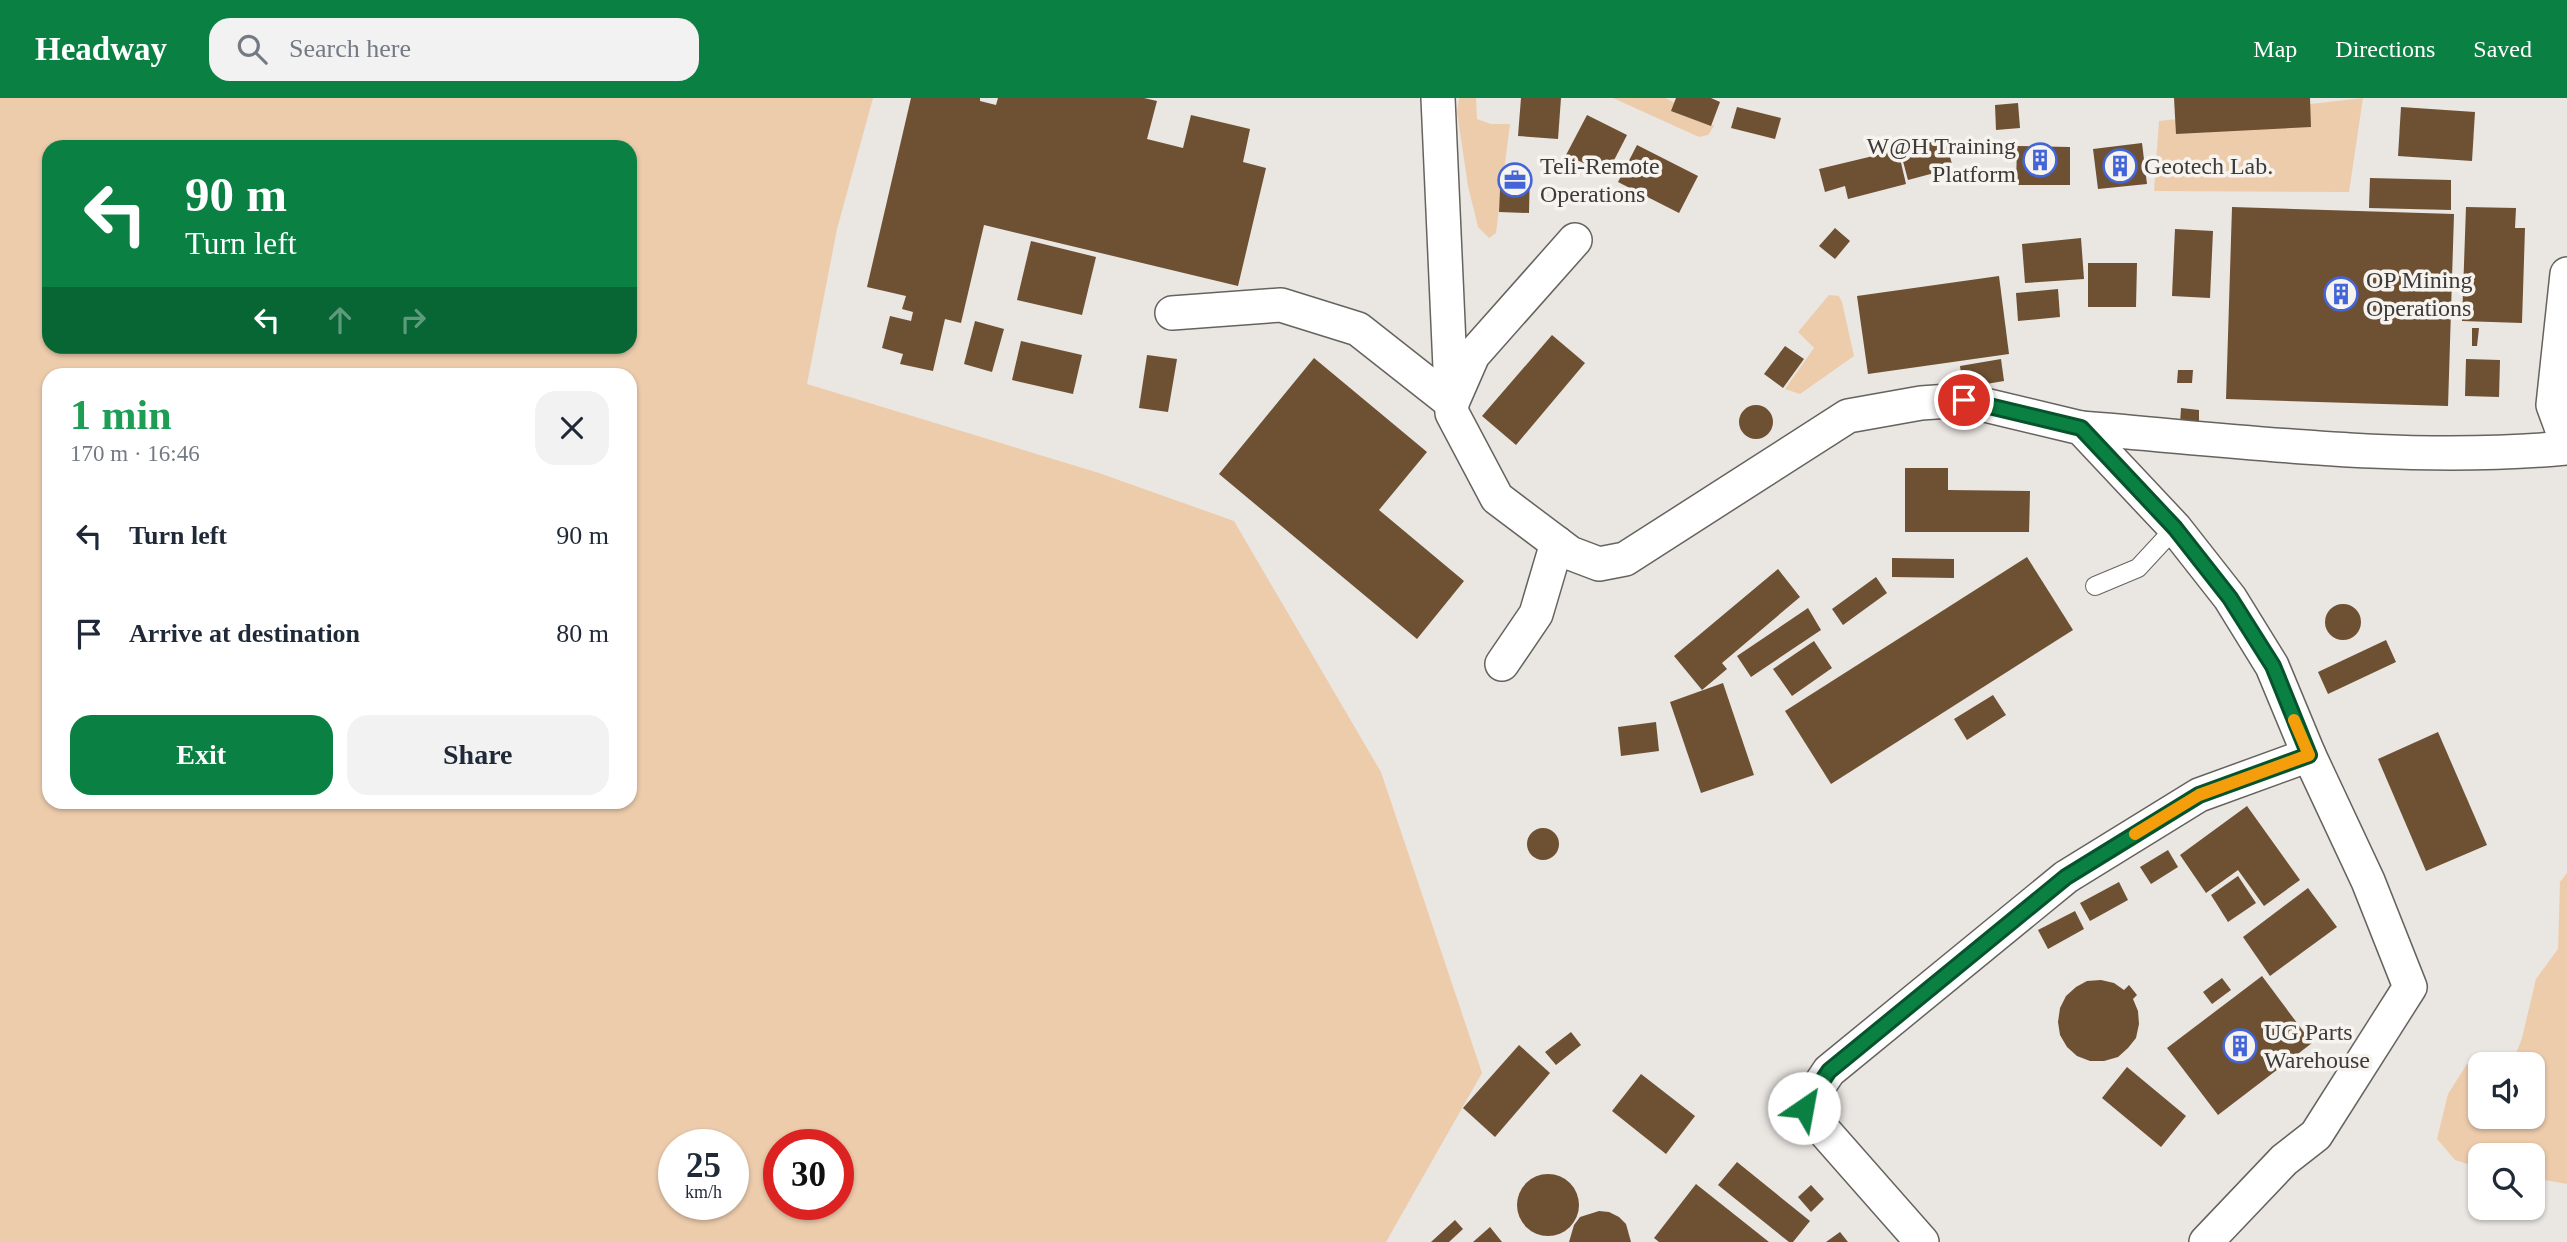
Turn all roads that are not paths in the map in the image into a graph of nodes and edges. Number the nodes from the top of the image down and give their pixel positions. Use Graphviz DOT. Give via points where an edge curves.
graph roads {
  1 [pos="1438,98"];
  2 [pos="1575,240"];
  3 [pos="2567,274"];
  4 [pos="1172,313"];
  5 [pos="1452,403"];
  6 [pos="2081,428"];
  7 [pos="2567,445"];
  8 [pos="2175,528"];
  9 [pos="1557,543"];
  10 [pos="2095,586"];
  11 [pos="1502,664"];
  12 [pos="2309,755"];
  13 [pos="1922,1242"];
  14 [pos="2206,1242"];
  1 -- 5 [label="street"];
  2 -- 5 [label="street" via="1473,355"];
  3 -- 7 [label="street" via="2553,405"];
  4 -- 5 [label="street" via="1281,305 1358,328"];
  5 -- 9 [label="street" via="1452,413 1497,498"];
  6 -- 7 [label="street" via="2351,452 2516,453"];
  6 -- 8 [label="street"];
  6 -- 9 [label="street" via="1964,400 1849,416 1625,559 1599,564"];
  8 -- 10 [label="lane" via="2137,568"];
  8 -- 12 [label="street" via="2230,598 2273,666"];
  9 -- 11 [label="street" via="1536,614"];
  12 -- 13 [label="street" via="2199,795 2066,877 1829,1071 1804,1108"];
  12 -- 14 [label="street" via="2368,881 2410,987 2316,1135 2284,1160"];
}
